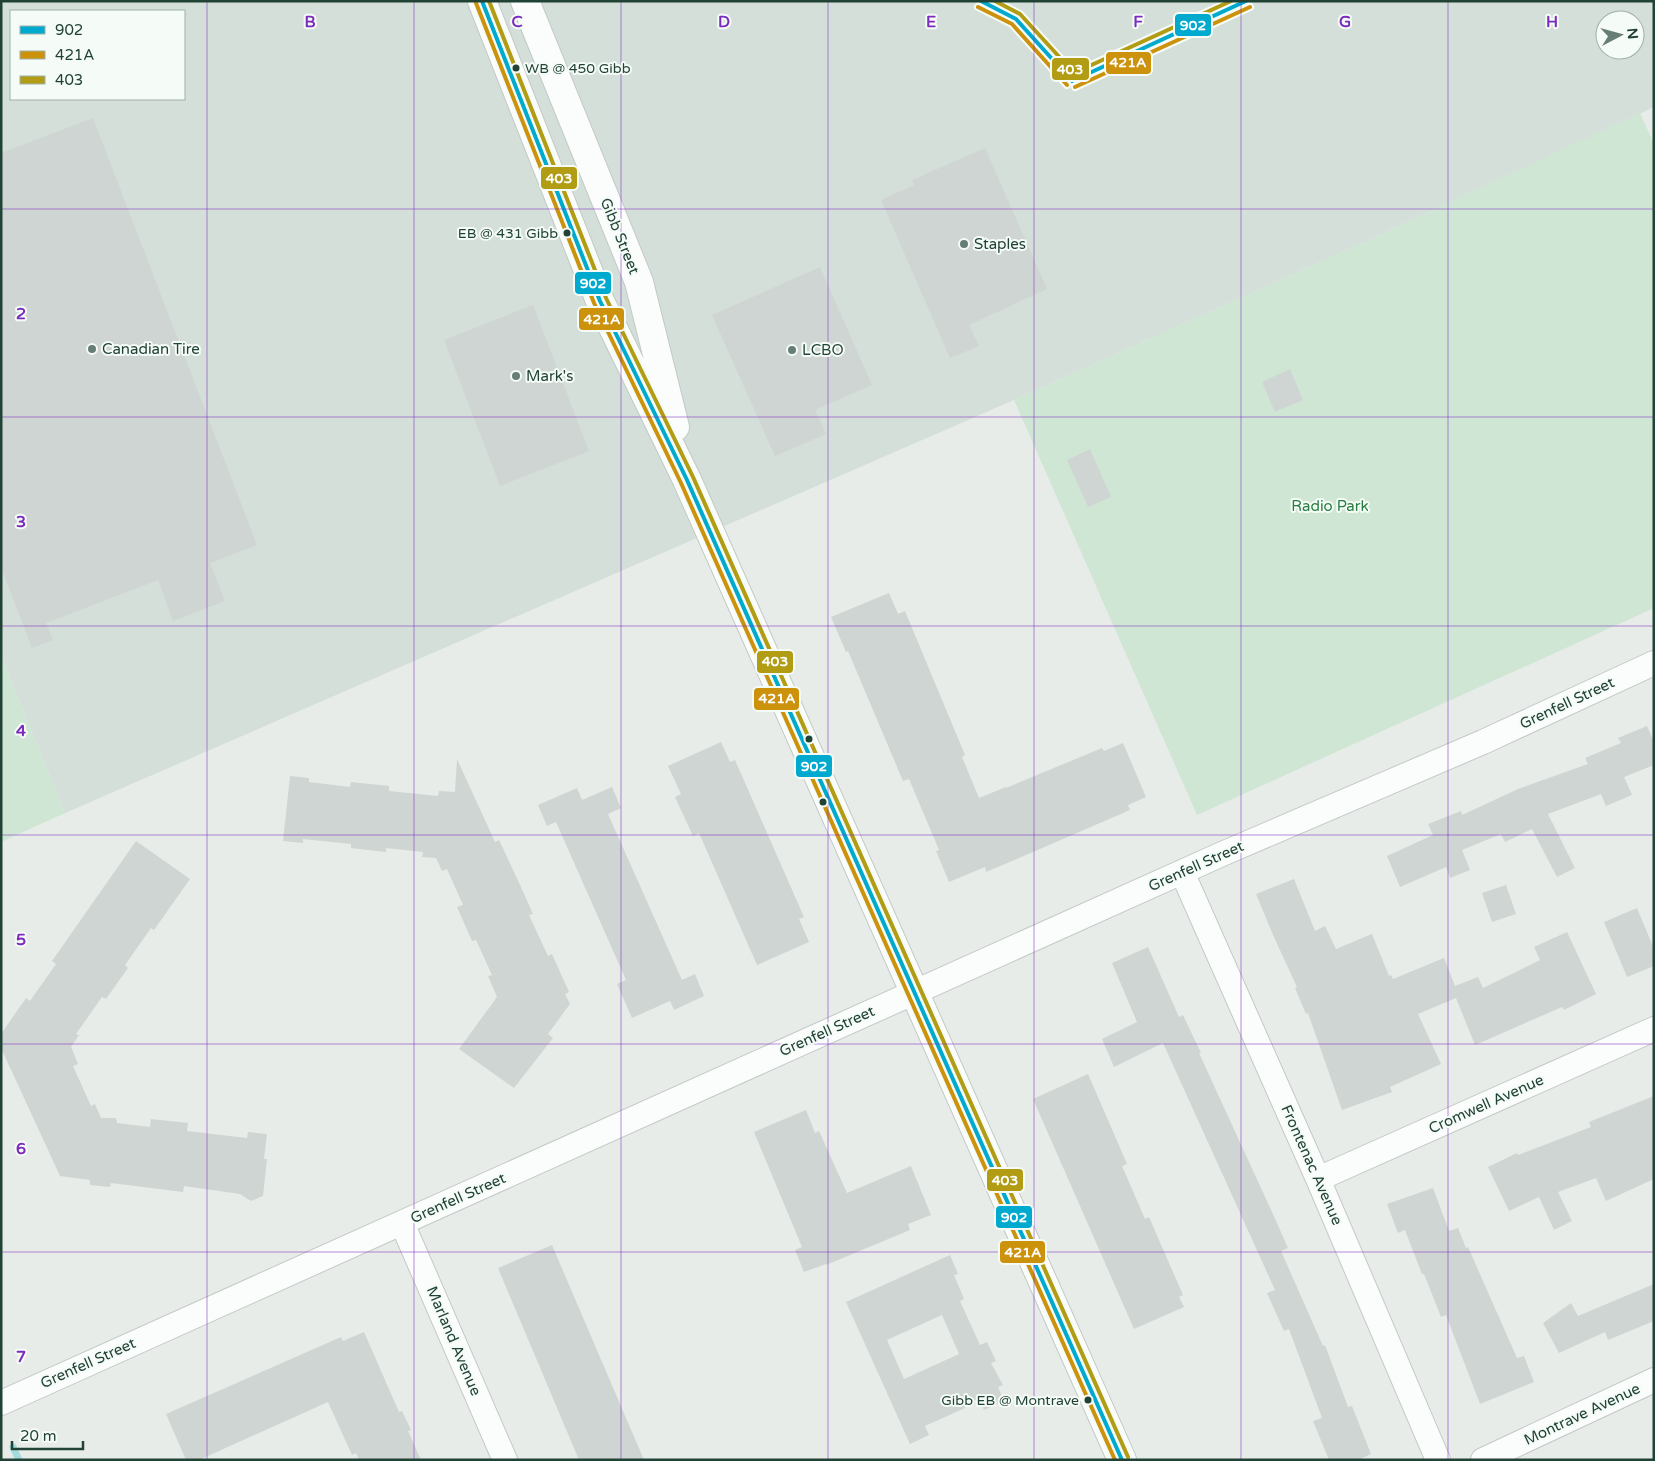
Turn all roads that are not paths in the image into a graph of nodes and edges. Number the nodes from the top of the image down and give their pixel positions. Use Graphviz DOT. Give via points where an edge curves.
graph roads {
  1 [pos="482,1"];
  2 [pos="525,1"];
  3 [pos="688,480"];
  4 [pos="1654,664"];
  5 [pos="1182,872"];
  6 [pos="914,992"];
  7 [pos="1654,1029"];
  8 [pos="1318,1180"];
  9 [pos="402,1223"];
  10 [pos="1654,1380"];
  11 [pos="1,1403"];
  12 [pos="505,1460"];
  13 [pos="1122,1460"];
  14 [pos="1438,1460"];
  15 [pos="1482,1460"];
  1 -- 3 [label="main road, Gibb Street" via="600,301"];
  2 -- 3 [label="main road, Gibb Street" via="639,282"];
  3 -- 6 [label="main road, Gibb Street"];
  4 -- 5 [label="street, Grenfell Street"];
  5 -- 6 [label="street, Grenfell Street"];
  5 -- 8 [label="street, Frontenac Avenue"];
  6 -- 9 [label="street, Grenfell Street"];
  6 -- 13 [label="main road, Gibb Street"];
  7 -- 8 [label="street, Cromwell Avenue"];
  8 -- 14 [label="street, Frontenac Avenue"];
  9 -- 11 [label="street, Grenfell Street"];
  9 -- 12 [label="street, Marland Avenue"];
  10 -- 15 [label="street, Montrave Avenue"];
}
